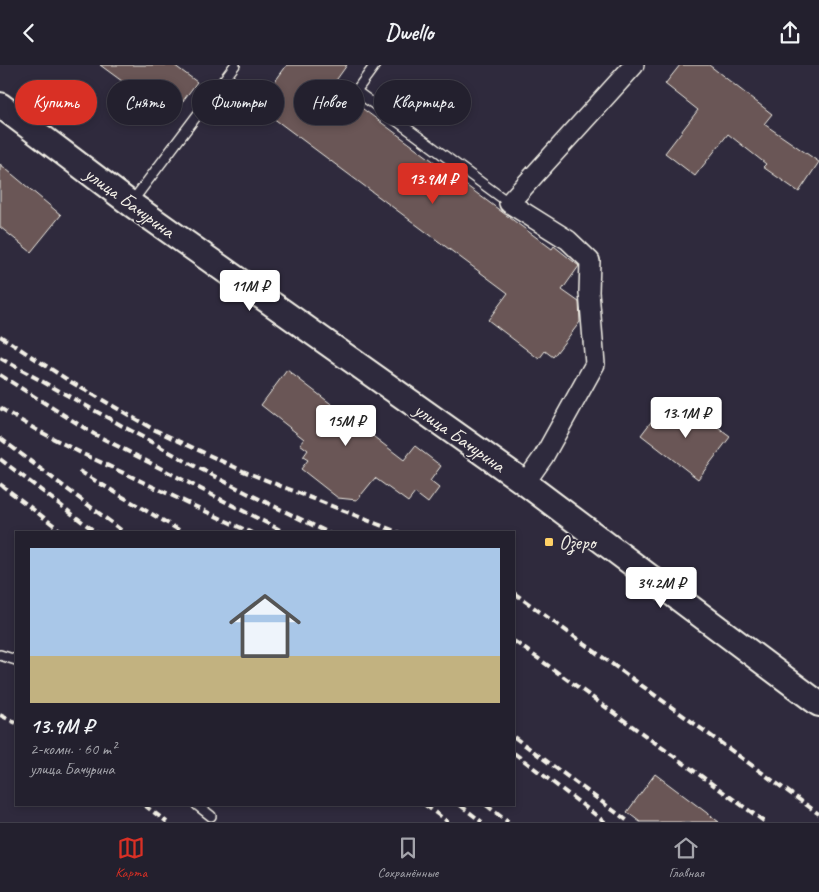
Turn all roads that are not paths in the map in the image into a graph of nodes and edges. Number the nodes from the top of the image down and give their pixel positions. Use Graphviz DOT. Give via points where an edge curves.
graph roads {
  1 [pos="235,65"];
  2 [pos="375,65"];
  3 [pos="634,65"];
  4 [pos="0,105"];
  5 [pos="510,203"];
  6 [pos="131,204"];
  7 [pos="525,483"];
  8 [pos="0,655"];
  9 [pos="15,660"];
  10 [pos="819,704"];
  11 [pos="198,806"];
  12 [pos="211,816"];
  1 -- 6 [label="lane"];
  2 -- 5 [label="lane" via="356,91"];
  3 -- 5 [label="street"];
  4 -- 6 [label="street, улица Бачурина"];
  5 -- 7 [label="street" via="568,240 590,261 595,365 544,456"];
  6 -- 7 [label="street, улица Бачурина"];
  7 -- 10 [label="street, улица Бачурина"];
  8 -- 9 [label="lane"];
  11 -- 12 [label="lane"];
}
